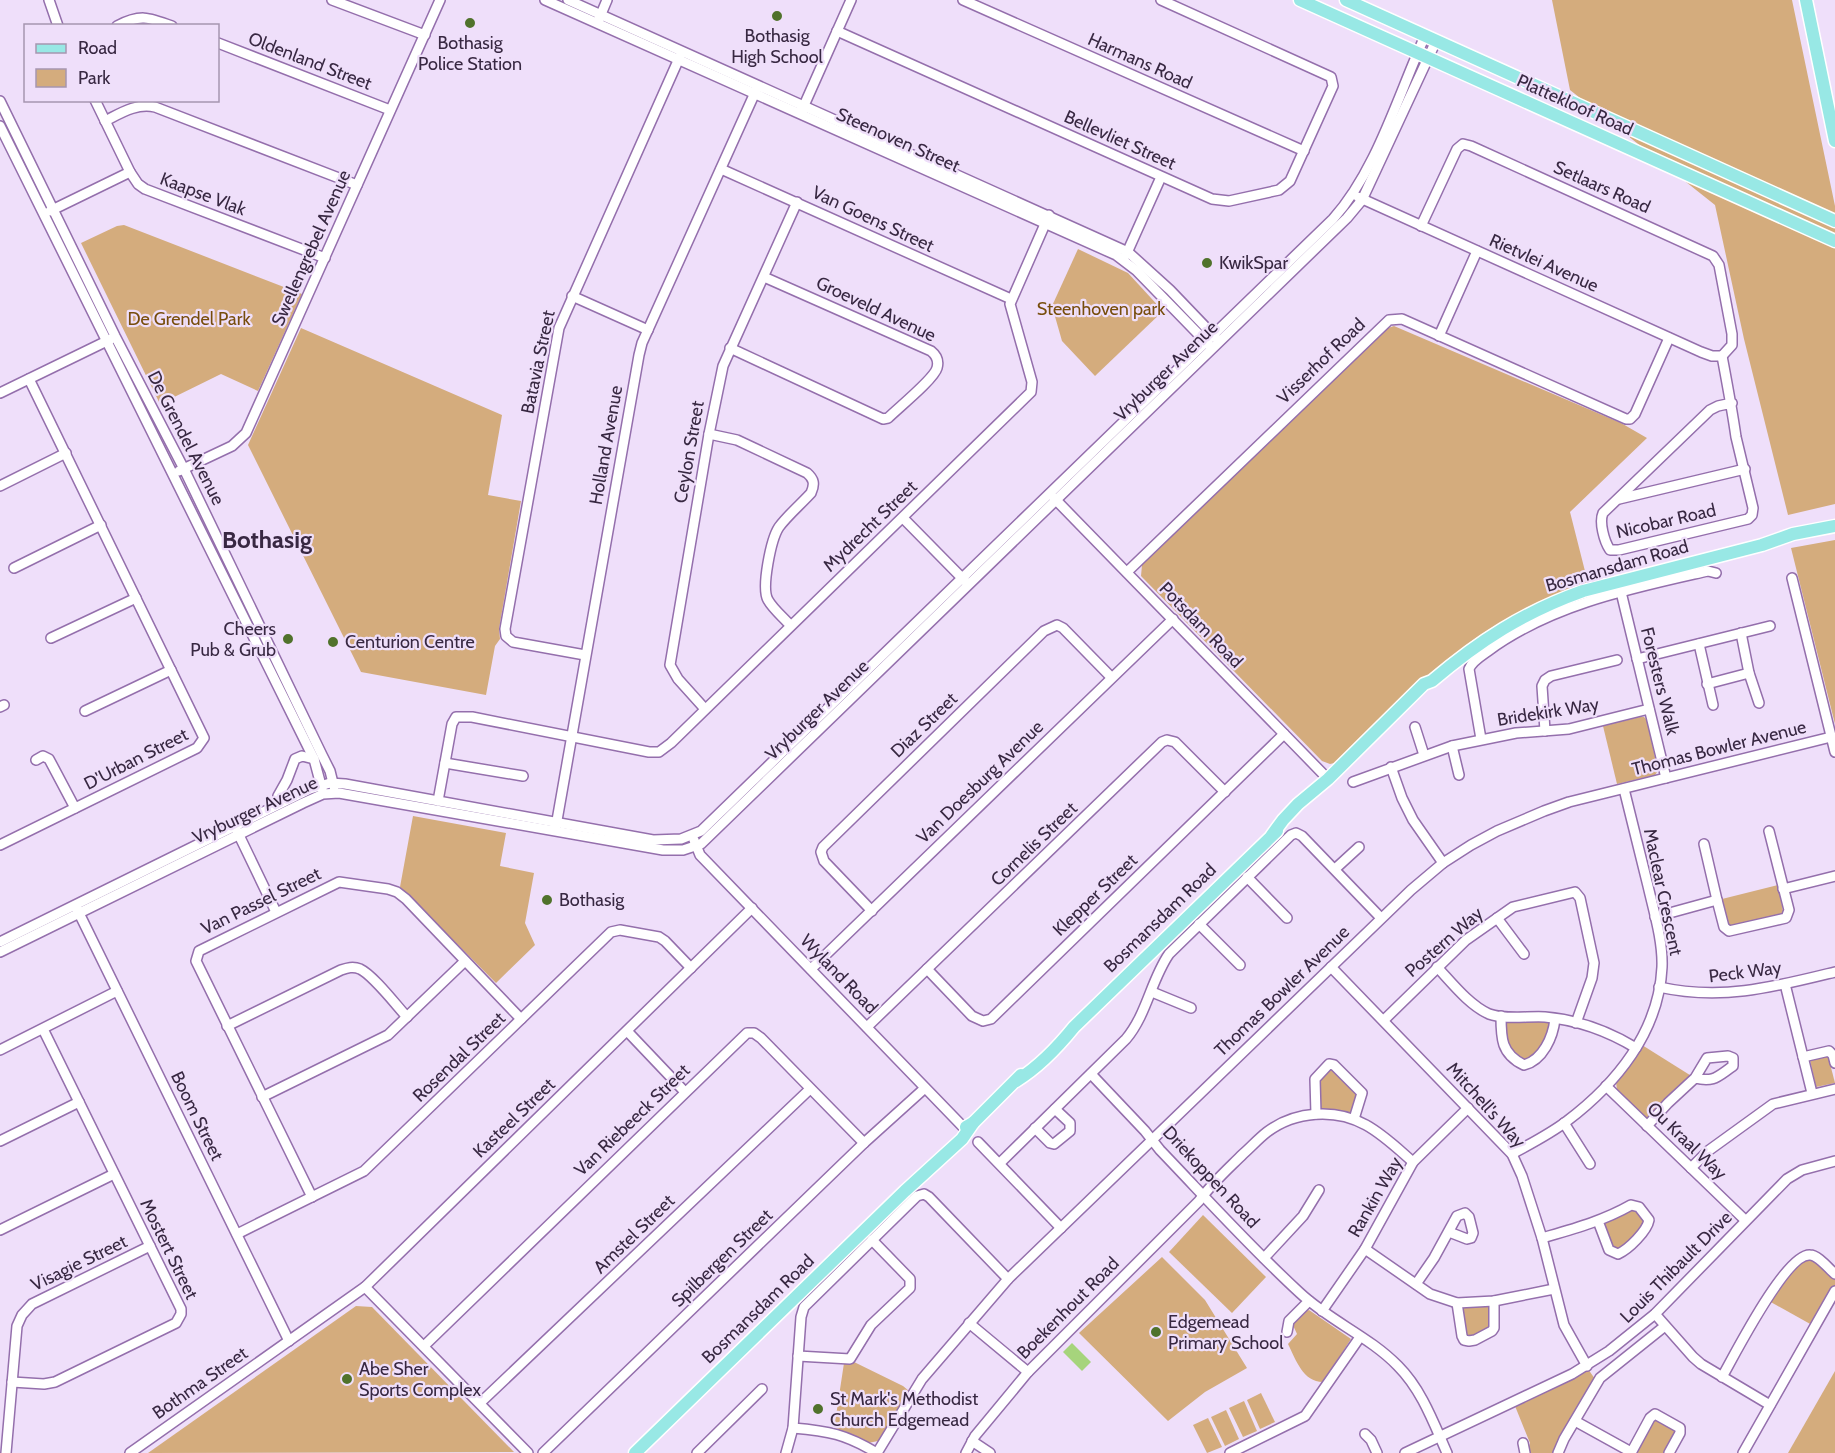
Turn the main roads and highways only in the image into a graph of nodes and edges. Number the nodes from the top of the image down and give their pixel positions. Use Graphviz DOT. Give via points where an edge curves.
graph roads {
  1 [pos="1300,0"];
  2 [pos="1346,0"];
  3 [pos="1806,0"];
  4 [pos="1835,141"];
  5 [pos="1835,220"];
  6 [pos="1835,241"];
  7 [pos="1835,528"];
  8 [pos="635,1453"];
  1 -- 6 [label="main road, Plattekloof Road"];
  2 -- 5 [label="main road, Plattekloof Road"];
  3 -- 4 [label="main road"];
  7 -- 8 [label="main road, Bosmansdam Road" via="1793,534 1561,599 1494,633 1424,684 1328,779 1304,809 1028,1066 910,1194"];
}
